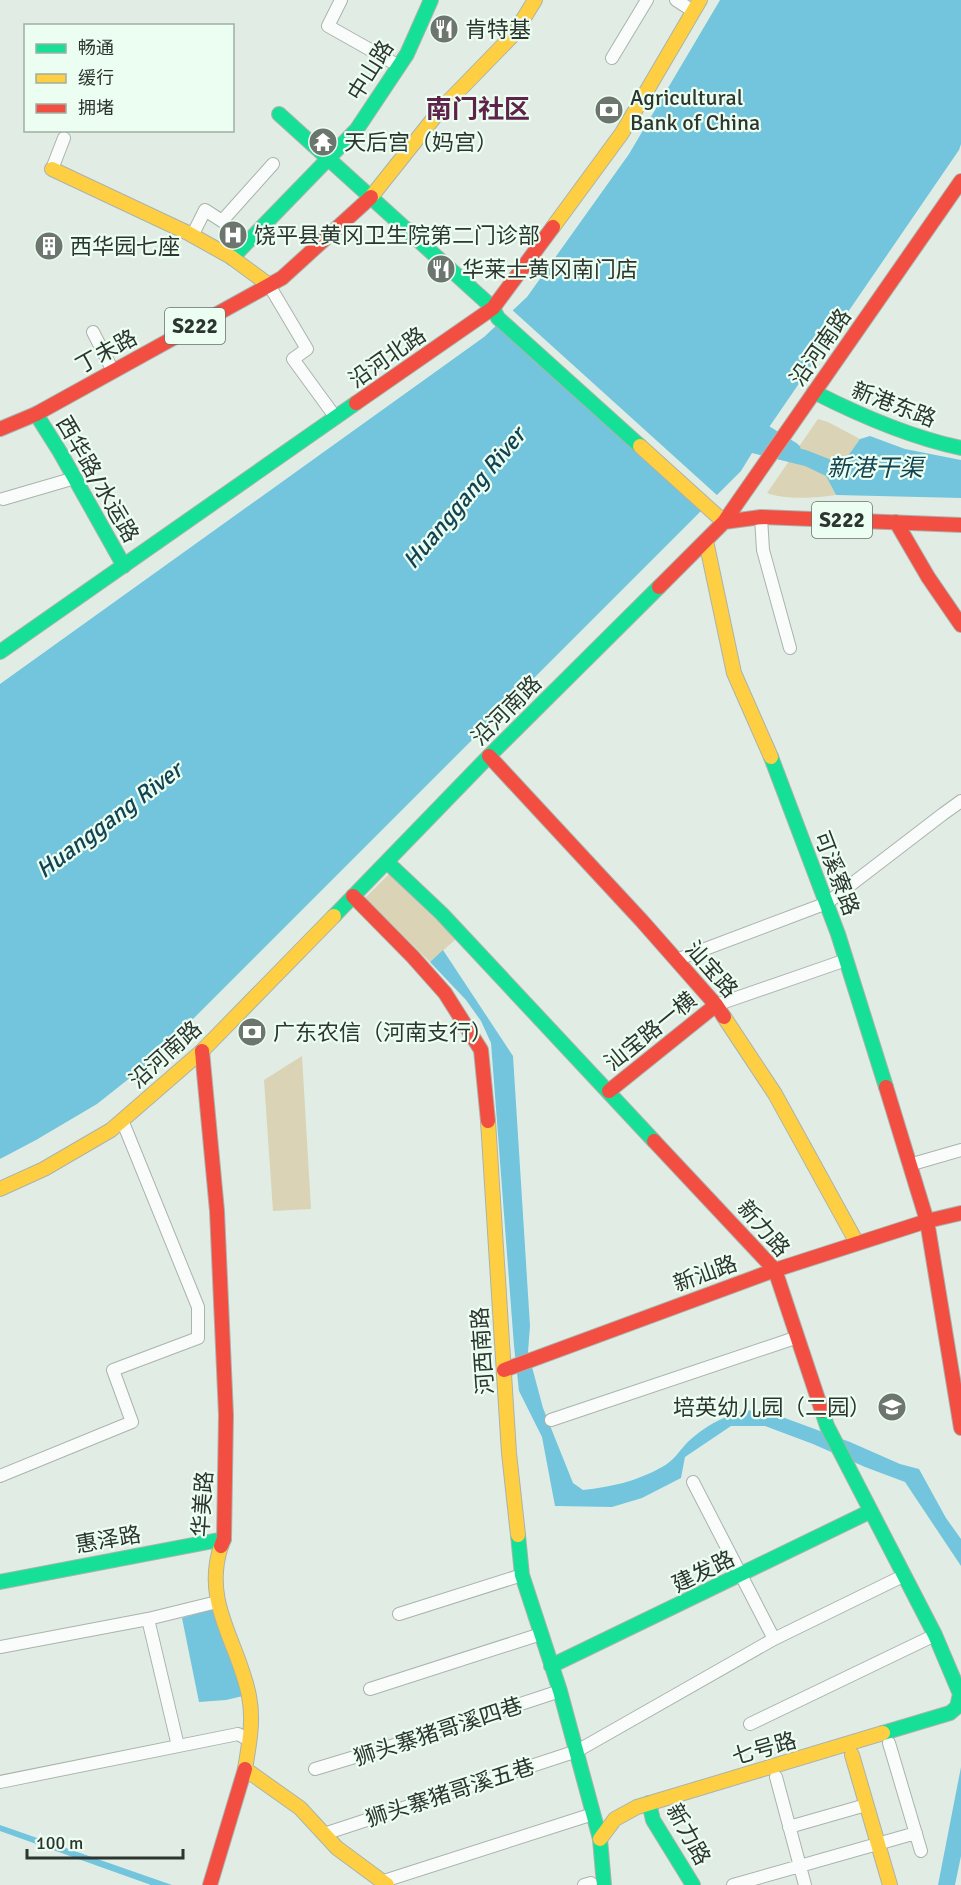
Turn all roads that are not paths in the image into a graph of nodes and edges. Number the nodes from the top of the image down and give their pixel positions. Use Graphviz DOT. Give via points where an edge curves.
graph roads {
  1 [pos="341,0"];
  2 [pos="413,0"];
  3 [pos="535,0"];
  4 [pos="647,0"];
  5 [pos="676,0"];
  6 [pos="429,4"];
  7 [pos="697,5"];
  8 [pos="612,58"];
  9 [pos="399,66"];
  10 [pos="279,114"];
  11 [pos="64,138"];
  12 [pos="329,159"];
  13 [pos="273,164"];
  14 [pos="52,169"];
  15 [pos="961,181"];
  16 [pos="371,197"];
  17 [pos="192,236"];
  18 [pos="232,258"];
  19 [pos="269,285"];
  20 [pos="493,308"];
  21 [pos="93,332"];
  22 [pos="113,371"];
  23 [pos="814,392"];
  24 [pos="36,414"];
  25 [pos="336,418"];
  26 [pos="0,429"];
  27 [pos="961,448"];
  28 [pos="75,478"];
  29 [pos="3,499"];
  30 [pos="761,517"];
  31 [pos="724,522"];
  32 [pos="896,522"];
  33 [pos="961,525"];
  34 [pos="706,541"];
  35 [pos="124,566"];
  36 [pos="961,626"];
  37 [pos="790,648"];
  38 [pos="0,652"];
  39 [pos="489,756"];
  40 [pos="961,801"];
  41 [pos="390,858"];
  42 [pos="353,896"];
  43 [pos="827,903"];
  44 [pos="676,960"];
  45 [pos="846,960"];
  46 [pos="716,1005"];
  47 [pos="202,1051"];
  48 [pos="612,1088"];
  49 [pos="122,1120"];
  50 [pos="961,1150"];
  51 [pos="909,1166"];
  52 [pos="0,1189"];
  53 [pos="961,1213"];
  54 [pos="927,1221"];
  55 [pos="857,1243"];
  56 [pos="779,1268"];
  57 [pos="798,1337"];
  58 [pos="504,1370"];
  59 [pos="551,1420"];
  60 [pos="833,1428"];
  61 [pos="961,1428"];
  62 [pos="853,1469"];
  63 [pos="0,1476"];
  64 [pos="693,1482"];
  65 [pos="871,1511"];
  66 [pos="224,1539"];
  67 [pos="522,1575"];
  68 [pos="742,1575"];
  69 [pos="905,1575"];
  70 [pos="0,1582"];
  71 [pos="217,1602"];
  72 [pos="399,1614"];
  73 [pos="148,1619"];
  74 [pos="541,1634"];
  75 [pos="935,1635"];
  76 [pos="774,1639"];
  77 [pos="0,1647"];
  78 [pos="551,1666"];
  79 [pos="958,1674"];
  80 [pos="370,1689"];
  81 [pos="560,1692"];
  82 [pos="957,1718"];
  83 [pos="750,1724"];
  84 [pos="249,1740"];
  85 [pos="888,1743"];
  86 [pos="178,1746"];
  87 [pos="577,1751"];
  88 [pos="852,1755"];
  89 [pos="245,1769"];
  90 [pos="315,1769"];
  91 [pos="776,1777"];
  92 [pos="0,1782"];
  93 [pos="866,1805"];
  94 [pos="650,1808"];
  95 [pos="592,1814"];
  96 [pos="789,1827"];
  97 [pos="915,1833"];
  98 [pos="324,1834"];
  99 [pos="605,1840"];
  100 [pos="878,1844"];
  101 [pos="921,1851"];
  102 [pos="799,1866"];
  103 [pos="386,1883"];
  104 [pos="593,1884"];
  105 [pos="210,1885"];
  106 [pos="613,1885"];
  107 [pos="693,1885"];
  108 [pos="733,1885"];
  109 [pos="805,1885"];
  110 [pos="890,1885"];
  1 -- 9 [label="street" via="328,26"];
  2 -- 6 [label="main road"];
  3 -- 16 [label="main road, 丁未路" via="514,34 441,109"];
  4 -- 8 [label="street"];
  5 -- 7 [label="street"];
  6 -- 9 [label="main road, 中山路"];
  7 -- 20 [label="main road, 沿河北路" via="622,133"];
  9 -- 12 [label="main road, 中山路" via="357,129"];
  10 -- 12 [label="main road"];
  11 -- 14 [label="street"];
  12 -- 16 [label="main road"];
  12 -- 18 [label="main road, 中山路"];
  13 -- 17 [label="street" via="222,221 206,210"];
  14 -- 17 [label="main road"];
  15 -- 23 [label="main road, 沿河南路"];
  16 -- 19 [label="main road, 丁未路 / S222" via="282,278"];
  16 -- 20 [label="main road"];
  17 -- 18 [label="main road"];
  18 -- 19 [label="main road"];
  19 -- 22 [label="main road, 丁未路 / S222"];
  19 -- 25 [label="street" via="307,349 293,359"];
  20 -- 25 [label="main road, 沿河北路"];
  20 -- 31 [label="main road" via="503,311 716,501"];
  21 -- 22 [label="street"];
  22 -- 24 [label="main road, 丁未路 / S222"];
  23 -- 27 [label="main road, 新港东路" via="882,425"];
  23 -- 31 [label="main road, 沿河南路"];
  24 -- 26 [label="main road, 丁未路 / S222"];
  24 -- 28 [label="main road, 西华路/水运路"];
  25 -- 35 [label="main road, 沿河北路"];
  28 -- 29 [label="street"];
  28 -- 35 [label="main road, 西华路/水运路"];
  30 -- 31 [label="main road, S222"];
  30 -- 32 [label="main road, S222"];
  30 -- 37 [label="street" via="763,550"];
  31 -- 34 [label="main road, 沿河南路"];
  32 -- 33 [label="main road, S222"];
  32 -- 36 [label="main road"];
  34 -- 39 [label="main road, 沿河南路"];
  34 -- 43 [label="main road, 可溪寮路" via="734,673"];
  35 -- 38 [label="main road, 沿河北路"];
  39 -- 41 [label="main road, 沿河南路"];
  39 -- 44 [label="main road, 汕宝路"];
  40 -- 43 [label="street"];
  41 -- 42 [label="main road, 沿河南路"];
  41 -- 48 [label="main road, 新力路"];
  42 -- 47 [label="main road, 沿河南路"];
  42 -- 58 [label="main road, 河西南路" via="445,993 481,1050"];
  43 -- 44 [label="street"];
  43 -- 45 [label="main road, 可溪寮路"];
  44 -- 46 [label="main road, 汕宝路"];
  45 -- 46 [label="street"];
  45 -- 51 [label="main road, 可溪寮路"];
  46 -- 48 [label="main road, 汕宝路一横"];
  46 -- 55 [label="main road, 汕宝路" via="775,1094"];
  47 -- 49 [label="main road, 沿河南路"];
  47 -- 66 [label="main road, 华美路" via="217,1211 226,1404"];
  48 -- 56 [label="main road, 新力路"];
  49 -- 52 [label="main road, 沿河南路" via="111,1131 44,1169"];
  49 -- 63 [label="street" via="198,1307 198,1338 113,1370 132,1422"];
  50 -- 51 [label="street"];
  51 -- 54 [label="main road, 可溪寮路"];
  53 -- 54 [label="main road, 新汕路"];
  54 -- 55 [label="main road, 新汕路"];
  54 -- 61 [label="main road, 可溪寮路"];
  55 -- 56 [label="main road, 新汕路"];
  56 -- 57 [label="main road, 新力路"];
  56 -- 58 [label="main road, 新汕路"];
  56 -- 60 [label="main road"];
  57 -- 59 [label="street"];
  57 -- 60 [label="main road, 新力路"];
  58 -- 67 [label="main road, 河西南路"];
  60 -- 62 [label="main road, 新力路"];
  62 -- 65 [label="main road, 新力路"];
  62 -- 79 [label="main road" via="921,1591"];
  64 -- 68 [label="street"];
  65 -- 68 [label="main road, 建发路"];
  65 -- 69 [label="main road, 新力路"];
  66 -- 70 [label="main road, 惠泽路"];
  66 -- 71 [label="main road, 华美路" via="214,1573"];
  67 -- 72 [label="street"];
  67 -- 74 [label="main road, 河西南路"];
  68 -- 76 [label="street"];
  68 -- 78 [label="main road, 建发路"];
  69 -- 75 [label="main road, 新力路"];
  69 -- 76 [label="street, 狮头寨猪哥溪五巷"];
  71 -- 73 [label="street"];
  71 -- 84 [label="main road, 华美路" via="248,1691 252,1714"];
  73 -- 77 [label="street"];
  73 -- 86 [label="street"];
  74 -- 78 [label="main road, 河西南路"];
  74 -- 80 [label="street"];
  75 -- 79 [label="main road, 新力路"];
  75 -- 83 [label="street"];
  76 -- 87 [label="street, 狮头寨猪哥溪五巷"];
  78 -- 81 [label="main road, 河西南路"];
  79 -- 82 [label="main road, 新力路"];
  81 -- 87 [label="main road, 河西南路"];
  81 -- 90 [label="street, 狮头寨猪哥溪四巷"];
  82 -- 85 [label="main road, 七号路"];
  82 -- 94 [label="main road, 七号路" via="794,1761"];
  84 -- 86 [label="street" via="238,1734"];
  84 -- 89 [label="main road, 华美路"];
  85 -- 88 [label="main road, 七号路"];
  85 -- 97 [label="street"];
  86 -- 92 [label="street"];
  87 -- 95 [label="main road, 河西南路"];
  87 -- 98 [label="street, 狮头寨猪哥溪五巷"];
  88 -- 91 [label="main road, 七号路"];
  88 -- 93 [label="main road"];
  89 -- 98 [label="main road" via="300,1808"];
  89 -- 105 [label="main road, 华美路"];
  91 -- 94 [label="main road, 七号路"];
  91 -- 96 [label="street"];
  93 -- 96 [label="street"];
  93 -- 100 [label="main road"];
  94 -- 99 [label="main road, 七号路" via="623,1813 611,1821"];
  94 -- 107 [label="main road, 新力路" via="653,1821"];
  95 -- 99 [label="main road, 河西南路"];
  95 -- 103 [label="street"];
  96 -- 102 [label="street"];
  97 -- 100 [label="street"];
  97 -- 101 [label="street"];
  98 -- 103 [label="main road"];
  99 -- 104 [label="main road"];
  99 -- 106 [label="main road"];
  100 -- 102 [label="street"];
  100 -- 110 [label="main road"];
  102 -- 108 [label="street"];
  102 -- 109 [label="street"];
}
